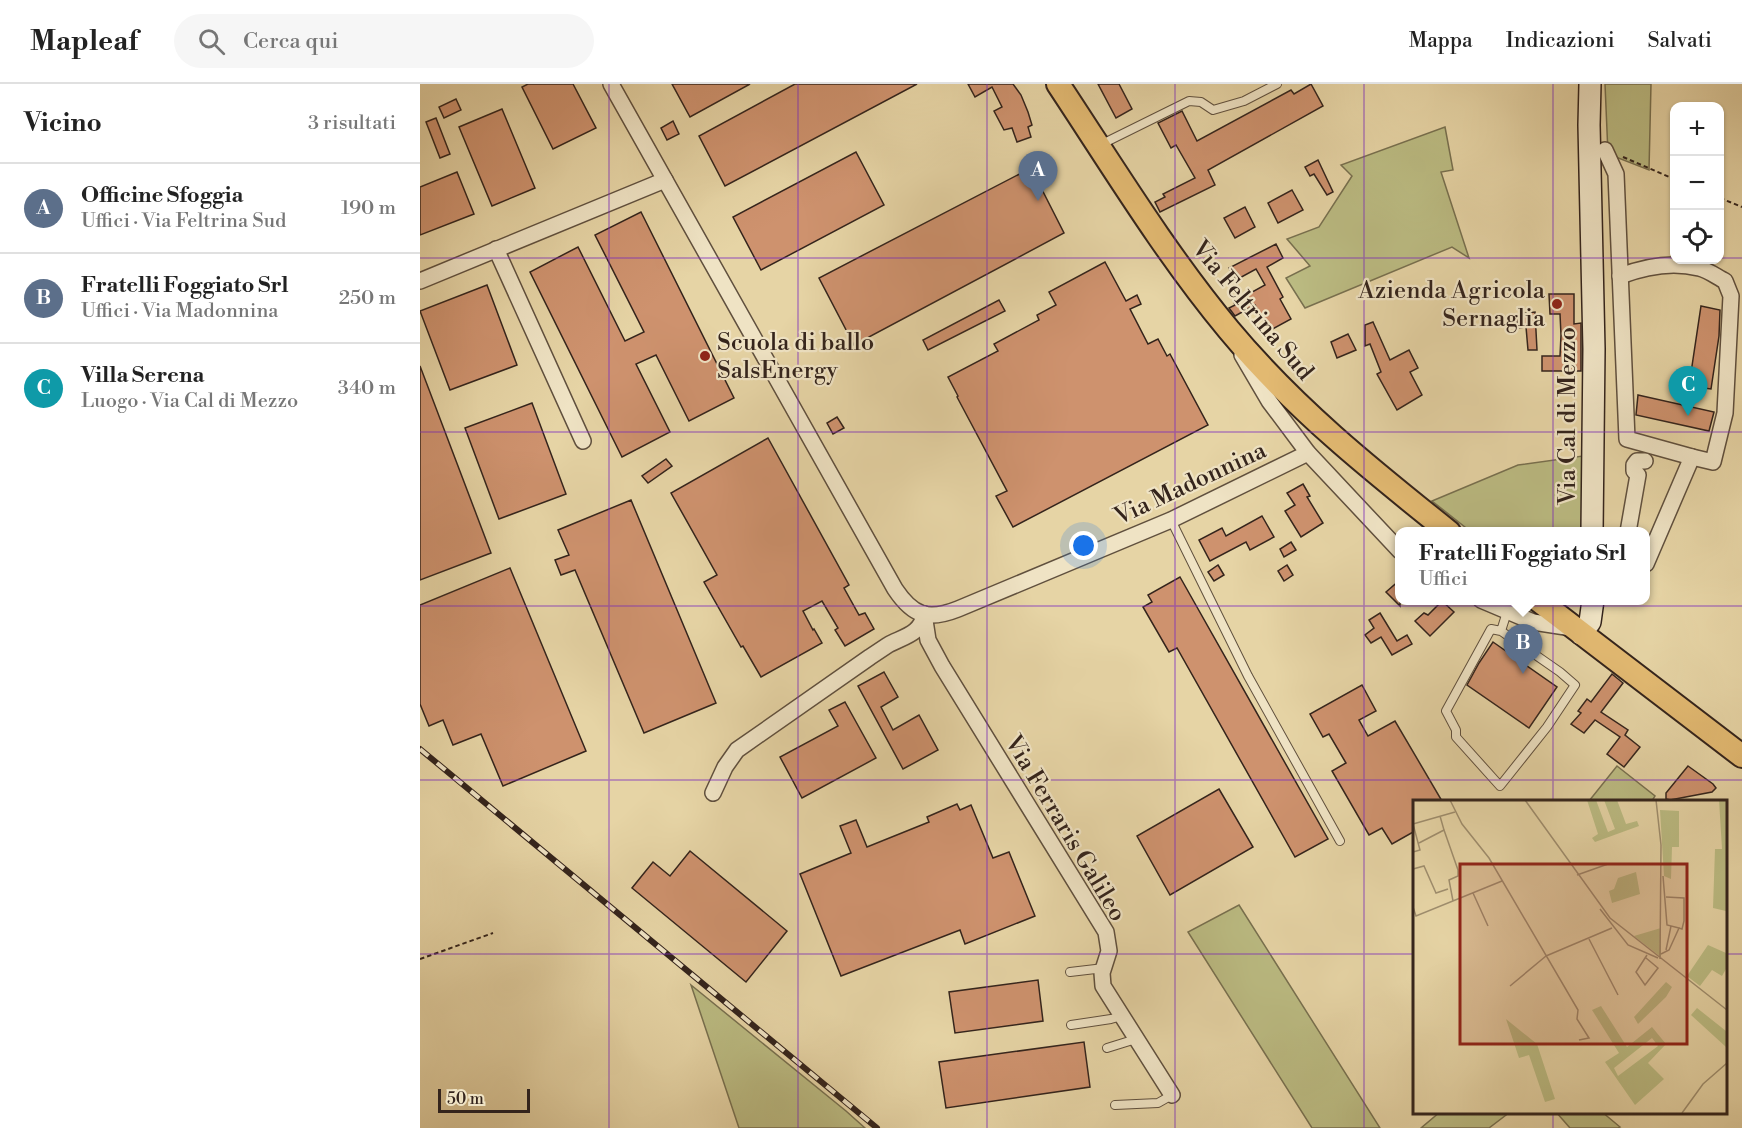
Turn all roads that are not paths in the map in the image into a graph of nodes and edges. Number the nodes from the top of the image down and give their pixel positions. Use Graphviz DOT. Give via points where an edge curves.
graph roads {
  1 [pos="611,84"];
  2 [pos="1058,84"];
  3 [pos="1277,84"];
  4 [pos="1590,84"];
  5 [pos="1099,146"];
  6 [pos="1605,150"];
  7 [pos="665,180"];
  8 [pos="496,249"];
  9 [pos="1620,276"];
  10 [pos="420,281"];
  11 [pos="1230,331"];
  12 [pos="583,441"];
  13 [pos="1646,444"];
  14 [pos="1308,453"];
  15 [pos="1692,456"];
  16 [pos="1171,520"];
  17 [pos="1444,527"];
  18 [pos="1592,527"];
  19 [pos="1629,527"];
  20 [pos="1395,546"];
  21 [pos="1650,555"];
  22 [pos="1492,605"];
  23 [pos="1544,605"];
  24 [pos="1593,605"];
  25 [pos="1507,612"];
  26 [pos="924,614"];
  27 [pos="1501,631"];
  28 [pos="1577,631"];
  29 [pos="1742,756"];
  30 [pos="713,793"];
  31 [pos="1340,841"];
  32 [pos="1104,968"];
  33 [pos="1070,972"];
  34 [pos="1122,1016"];
  35 [pos="1071,1025"];
  36 [pos="1136,1039"];
  37 [pos="1107,1048"];
  38 [pos="1172,1095"];
  39 [pos="1115,1105"];
  1 -- 7 [label="street"];
  2 -- 5 [label="main road, Via Feltrina Sud"];
  3 -- 5 [label="lane" via="1244,101 1213,110 1202,102 1189,101"];
  4 -- 18 [label="street, Via Cal di Mezzo"];
  5 -- 11 [label="main road, Via Feltrina Sud" via="1174,259"];
  6 -- 9 [label="street" via="1616,174"];
  7 -- 8 [label="street"];
  7 -- 26 [label="street" via="895,589"];
  8 -- 10 [label="street"];
  8 -- 12 [label="street"];
  9 -- 13 [label="street" via="1627,439"];
  9 -- 15 [label="street" via="1640,268 1671,264 1702,268 1725,281 1731,296 1725,412 1713,462"];
  11 -- 14 [label="street, Via Madonnina" via="1258,385"];
  11 -- 17 [label="main road, Via Feltrina Sud" via="1327,432"];
  13 -- 15 [label="street"];
  13 -- 19 [label="street"];
  14 -- 16 [label="street, Via Madonnina"];
  14 -- 20 [label="street, Via Madonnina"];
  15 -- 21 [label="street"];
  16 -- 26 [label="street, Via Madonnina" via="948,613"];
  16 -- 31 [label="lane" via="1248,676"];
  22 -- 25 [label="street"];
  23 -- 28 [label="main road"];
  24 -- 28 [label="street" via="1590,622"];
  25 -- 27 [label="lane"];
  25 -- 28 [label="street"];
  26 -- 30 [label="street" via="917,630 870,657 737,750 724,767"];
  26 -- 32 [label="street, Via Ferraris Galileo" via="928,640 942,666 1106,932 1109,951"];
  27 -- 27 [label="lane" via="1491,629 1446,711 1456,737 1500,786 1575,686"];
  28 -- 29 [label="main road"];
  32 -- 33 [label="lane"];
  32 -- 34 [label="street, Via Ferraris Galileo" via="1104,986"];
  34 -- 35 [label="lane"];
  34 -- 36 [label="street, Via Ferraris Galileo"];
  36 -- 37 [label="lane"];
  36 -- 38 [label="street, Via Ferraris Galileo"];
  38 -- 39 [label="lane" via="1158,1102"];
}
